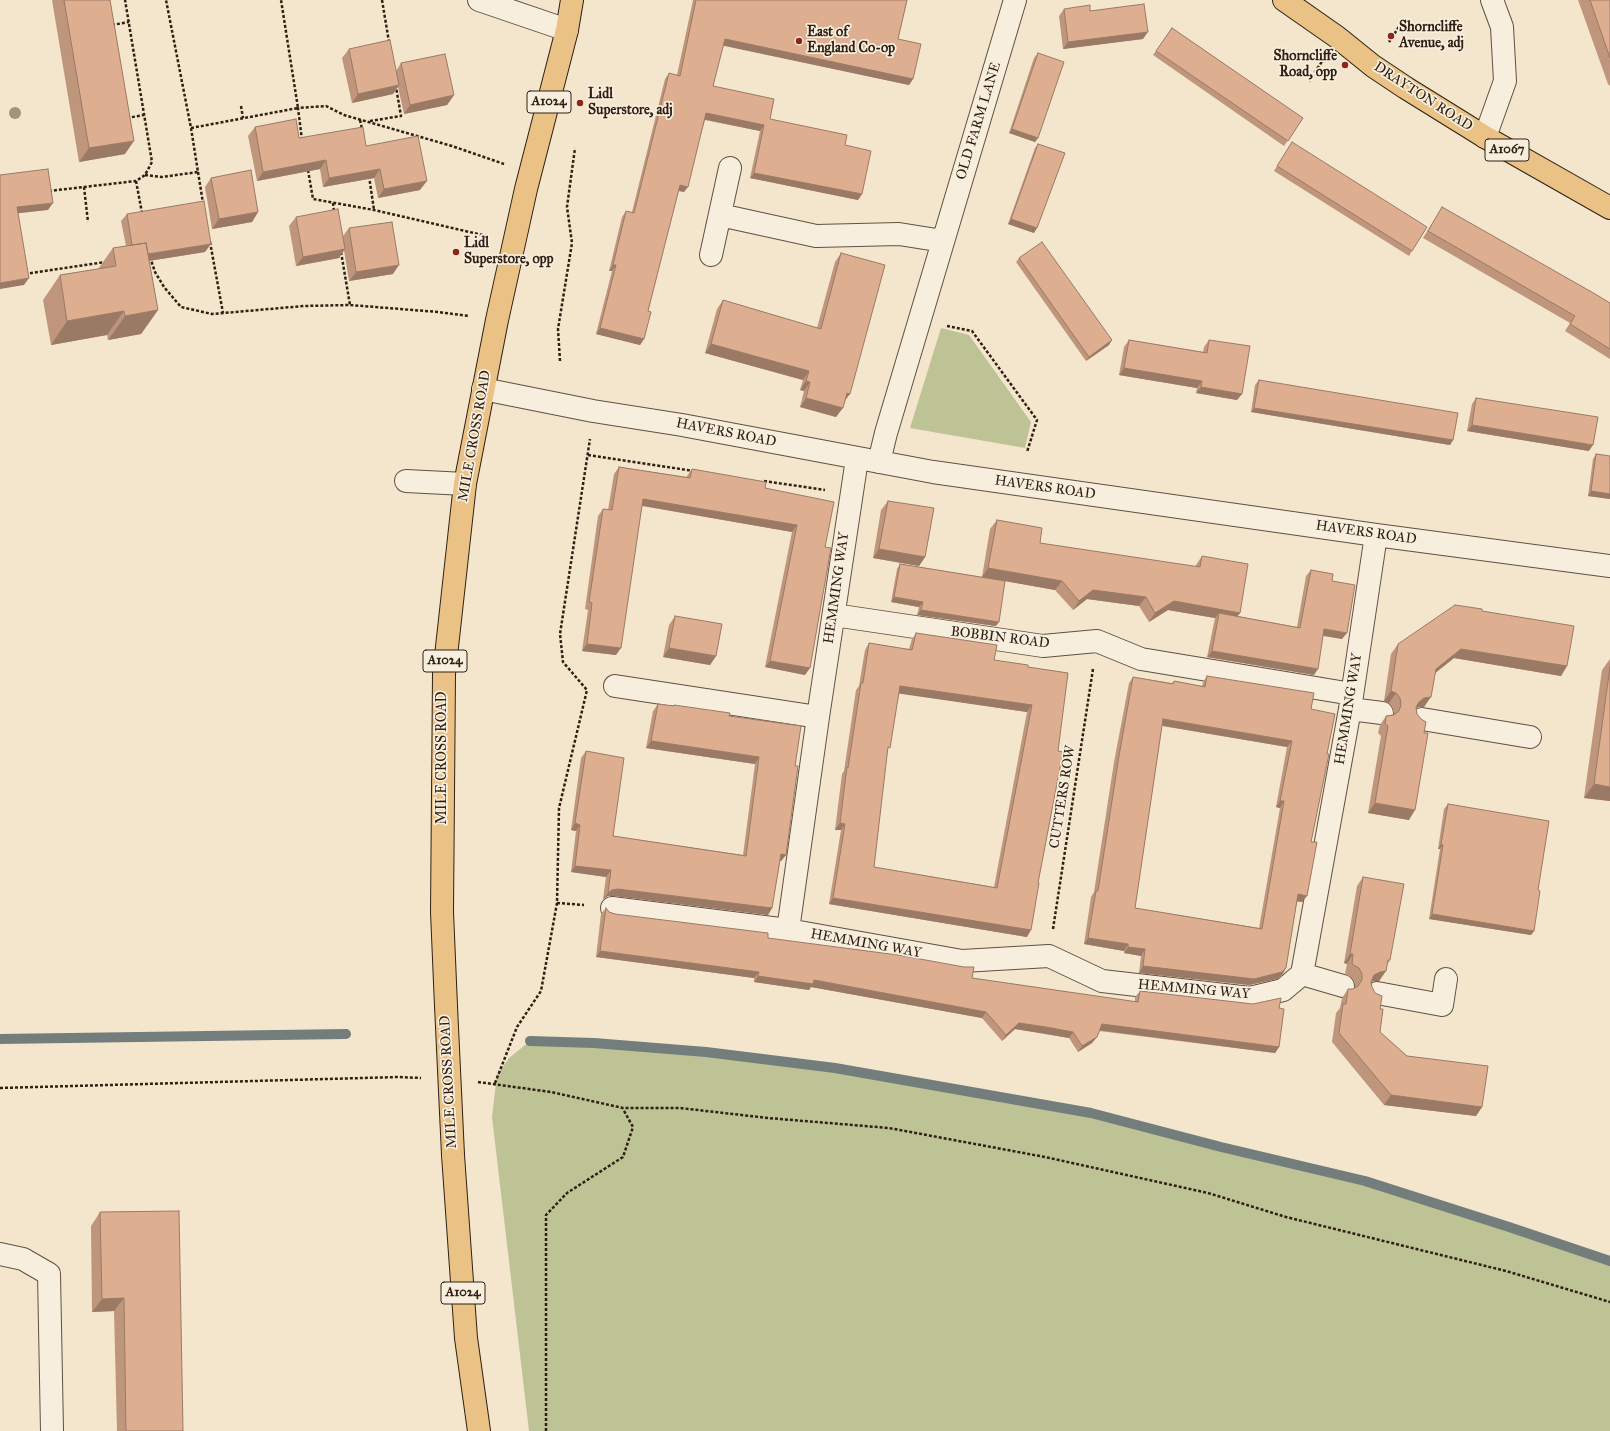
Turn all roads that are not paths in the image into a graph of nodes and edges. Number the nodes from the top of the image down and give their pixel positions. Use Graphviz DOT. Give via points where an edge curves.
graph roads {
  1 [pos="479,0"];
  2 [pos="572,0"];
  3 [pos="1015,0"];
  4 [pos="1284,0"];
  5 [pos="1492,0"];
  6 [pos="567,30"];
  7 [pos="1485,137"];
  8 [pos="730,168"];
  9 [pos="1610,208"];
  10 [pos="720,215"];
  11 [pos="943,241"];
  12 [pos="710,256"];
  13 [pos="483,389"];
  14 [pos="857,459"];
  15 [pos="879,462"];
  16 [pos="406,481"];
  17 [pos="465,484"];
  18 [pos="1376,535"];
  19 [pos="1610,566"];
  20 [pos="834,615"];
  21 [pos="615,686"];
  22 [pos="1351,702"];
  23 [pos="1382,712"];
  24 [pos="818,717"];
  25 [pos="1422,719"];
  26 [pos="1530,737"];
  27 [pos="612,908"];
  28 [pos="788,930"];
  29 [pos="1302,974"];
  30 [pos="1446,979"];
  31 [pos="1343,986"];
  32 [pos="1377,993"];
  33 [pos="0,1254"];
  34 [pos="52,1431"];
  35 [pos="479,1431"];
  1 -- 6 [label="street"];
  2 -- 6 [label="main road, MILE CROSS ROAD / A1024"];
  3 -- 11 [label="street, OLD FARM LANE"];
  4 -- 7 [label="main road, DRAYTON ROAD / A1067" via="1386,75"];
  5 -- 7 [label="street" via="1502,27 1505,81"];
  6 -- 13 [label="main road, MILE CROSS ROAD / A1024" via="514,242"];
  7 -- 9 [label="main road, DRAYTON ROAD / A1067"];
  8 -- 10 [label="street"];
  10 -- 11 [label="street" via="816,236 899,234"];
  10 -- 12 [label="street"];
  11 -- 15 [label="street, OLD FARM LANE"];
  13 -- 14 [label="street, HAVERS ROAD"];
  13 -- 17 [label="main road, MILE CROSS ROAD / A1024"];
  14 -- 15 [label="street, HAVERS ROAD"];
  14 -- 20 [label="street, HEMMING WAY"];
  15 -- 18 [label="street, HAVERS ROAD"];
  16 -- 17 [label="street"];
  17 -- 35 [label="main road, MILE CROSS ROAD / A1024, bridge" via="444,674 442,912 453,1154 466,1338"];
  18 -- 19 [label="street, HAVERS ROAD"];
  18 -- 22 [label="street, HEMMING WAY"];
  20 -- 22 [label="street, BOBBIN ROAD" via="1043,646 1097,641 1141,659"];
  20 -- 24 [label="street, HEMMING WAY"];
  21 -- 24 [label="street"];
  22 -- 23 [label="street, BOBBIN ROAD"];
  22 -- 29 [label="street, HEMMING WAY"];
  24 -- 28 [label="street, HEMMING WAY"];
  25 -- 26 [label="street"];
  27 -- 28 [label="street, HEMMING WAY"];
  28 -- 29 [label="street, HEMMING WAY" via="962,961 1049,956 1102,981 1250,998 1283,990"];
  29 -- 31 [label="street"];
  30 -- 32 [label="street" via="1442,1005"];
  33 -- 34 [label="street" via="23,1259 49,1274"];
}
